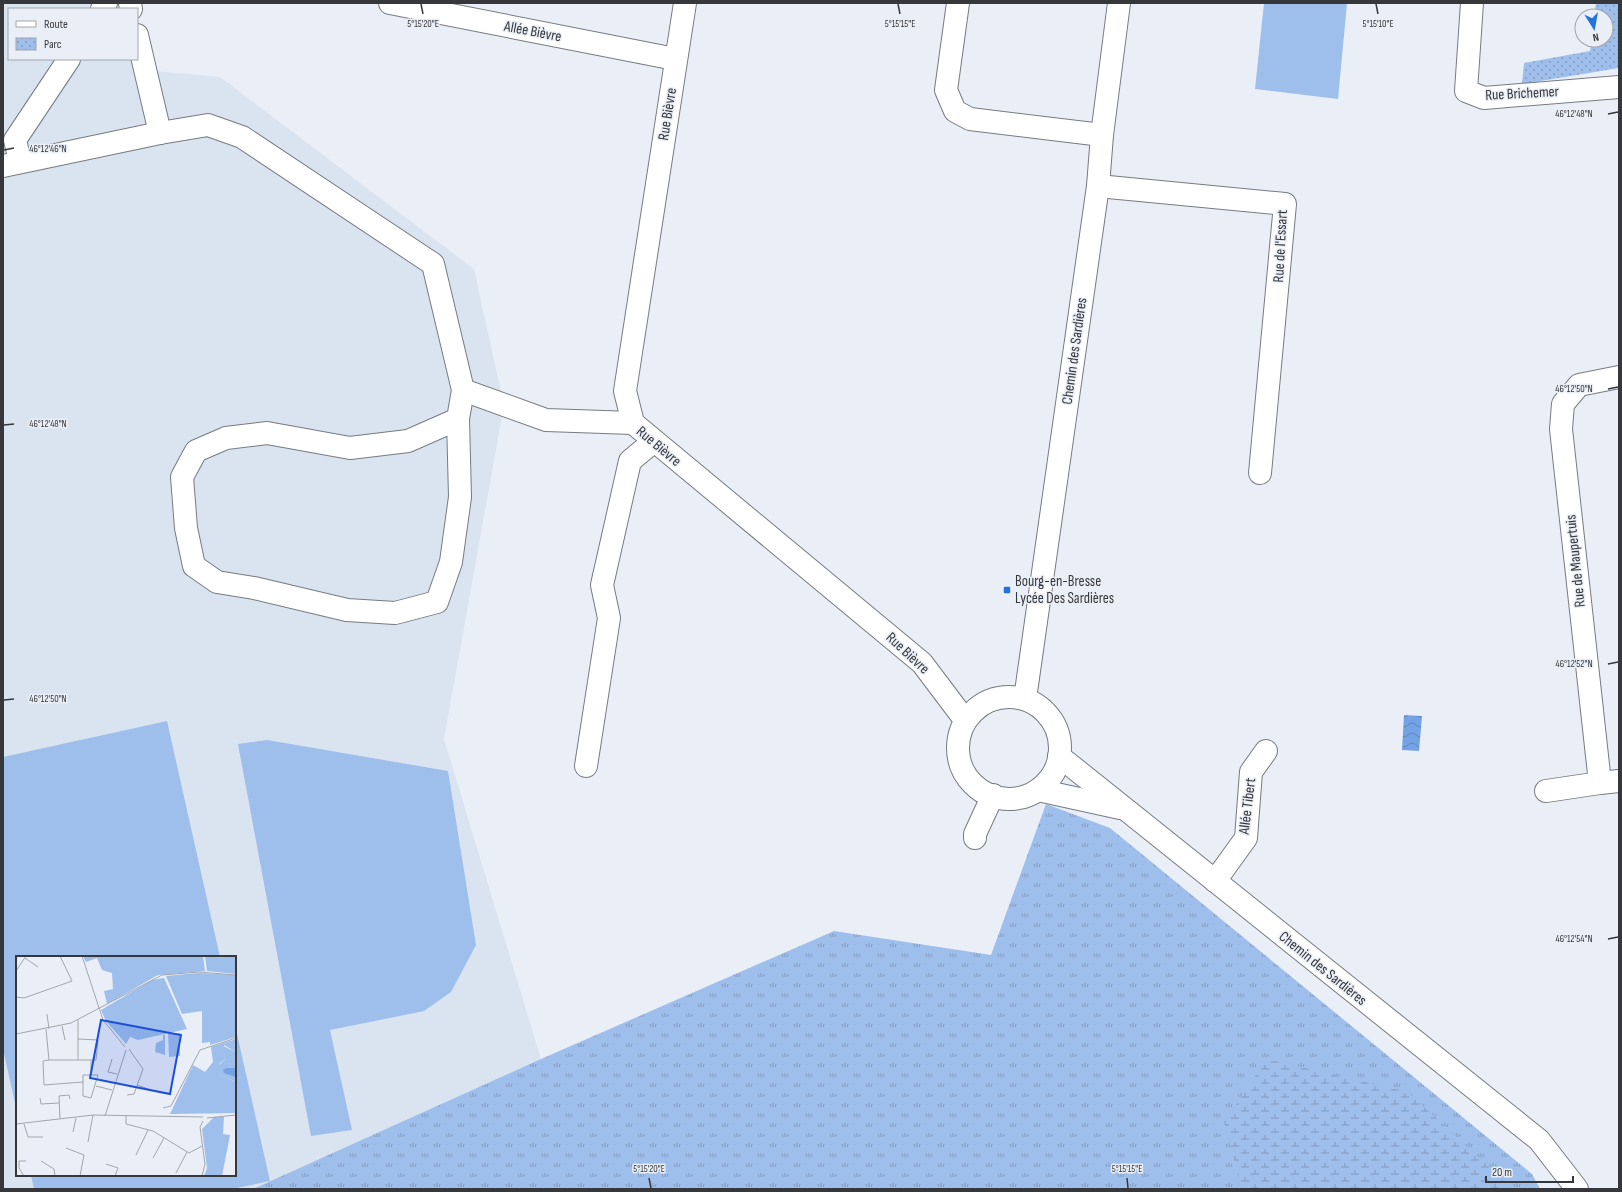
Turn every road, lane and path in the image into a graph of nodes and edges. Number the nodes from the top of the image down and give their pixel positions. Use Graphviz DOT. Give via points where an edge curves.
graph roads {
  1 [pos="390,3"];
  2 [pos="685,3"];
  3 [pos="958,3"];
  4 [pos="1119,3"];
  5 [pos="1472,3"];
  6 [pos="138,39"];
  7 [pos="676,59"];
  8 [pos="68,60"];
  9 [pos="1619,87"];
  10 [pos="160,133"];
  11 [pos="1102,135"];
  12 [pos="11,164"];
  13 [pos="1098,186"];
  14 [pos="1619,377"];
  15 [pos="463,390"];
  16 [pos="458,419"];
  17 [pos="633,423"];
  18 [pos="654,441"];
  19 [pos="1260,473"];
  20 [pos="1025,699"];
  21 [pos="965,720"];
  22 [pos="1266,751"];
  23 [pos="1060,756"];
  24 [pos="586,766"];
  25 [pos="1609,782"];
  26 [pos="1038,790"];
  27 [pos="1546,791"];
  28 [pos="993,795"];
  29 [pos="1126,809"];
  30 [pos="975,838"];
  31 [pos="1215,881"];
  32 [pos="1576,1189"];
  1 -- 7 [label="street, Allée Bièvre"];
  2 -- 7 [label="street, Rue Bièvre"];
  3 -- 11 [label="street" via="946,90 955,111 970,119"];
  4 -- 11 [label="street, Chemin des Sardières"];
  5 -- 9 [label="street, Rue Brichemer" via="1466,92 1484,98"];
  6 -- 10 [label="street"];
  7 -- 17 [label="street, Rue Bièvre" via="625,391"];
  8 -- 12 [label="street" via="15,140"];
  10 -- 12 [label="street"];
  10 -- 15 [label="street" via="208,125 242,137 433,264"];
  11 -- 13 [label="street, Chemin des Sardières"];
  13 -- 19 [label="street, Rue de l'Essart" via="1285,204"];
  13 -- 20 [label="street, Chemin des Sardières"];
  14 -- 25 [label="street, Rue de Maupertuis" via="1579,384 1563,404 1561,429"];
  15 -- 16 [label="street"];
  15 -- 17 [label="street" via="546,420"];
  16 -- 16 [label="street" via="408,441 350,448 267,432 226,438 196,451 182,477 186,528 194,566 217,582 347,610 395,613 437,602 451,562 460,497"];
  17 -- 18 [label="street, Rue Bièvre"];
  18 -- 21 [label="street, Rue Bièvre" via="922,663"];
  18 -- 24 [label="street" via="630,461 602,585 609,618"];
  20 -- 21 [label="street" via="993,699 983,703"];
  20 -- 23 [label="street" via="1036,705 1052,722 1058,734"];
  21 -- 28 [label="street" via="957,744 959,760 968,780 982,792"];
  22 -- 31 [label="street, Allée Tibert" via="1251,772 1246,838"];
  23 -- 26 [label="street" via="1052,777"];
  23 -- 29 [label="street, Chemin des Sardières"];
  25 -- 27 [label="street, Rue de Maupertuis"];
  26 -- 28 [label="street" via="1030,795 1005,799"];
  26 -- 29 [label="street"];
  28 -- 30 [label="street"];
  29 -- 31 [label="street, Chemin des Sardières"];
  31 -- 32 [label="street, Chemin des Sardières" via="1539,1140"];
}
